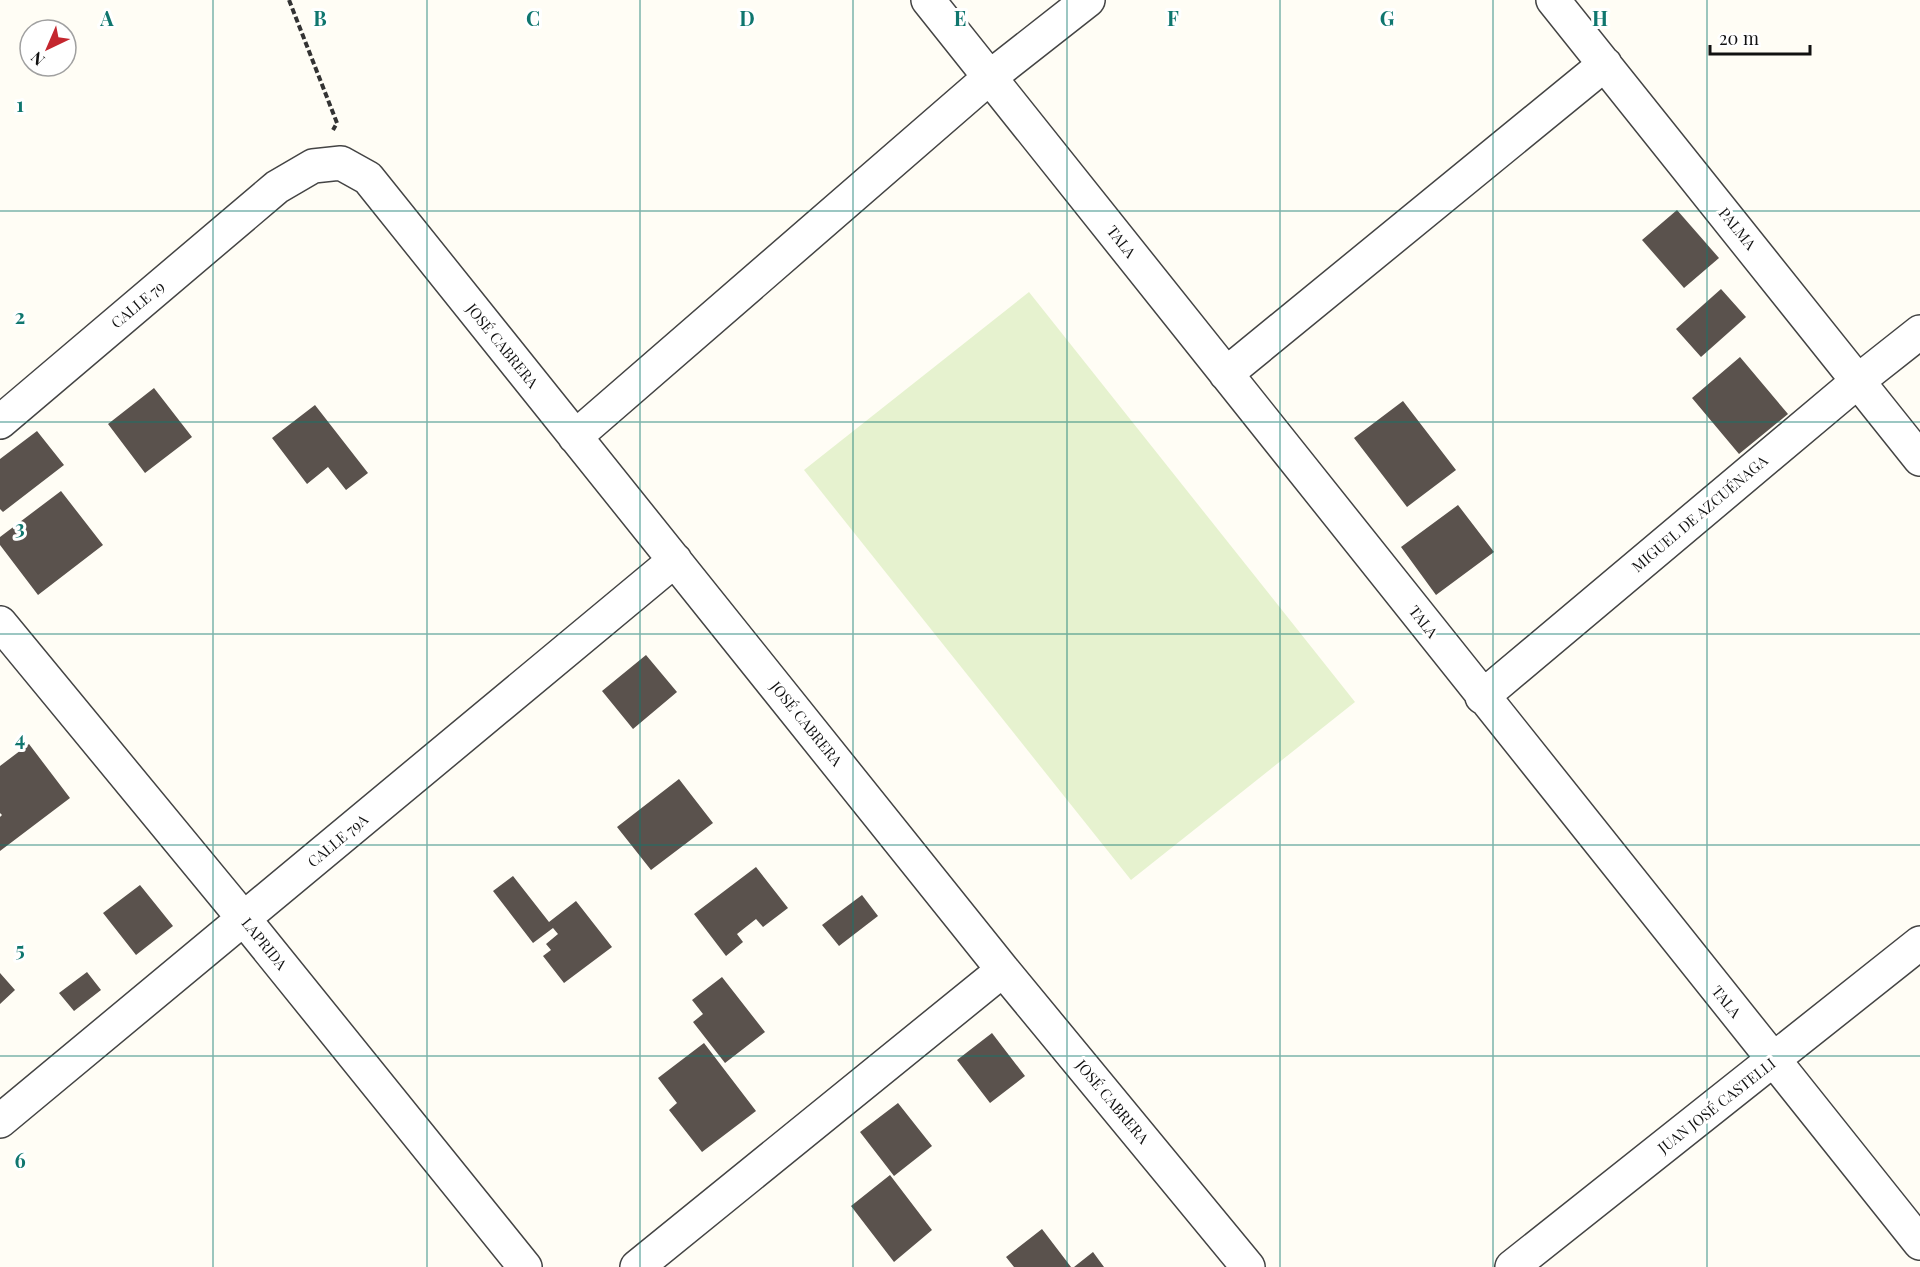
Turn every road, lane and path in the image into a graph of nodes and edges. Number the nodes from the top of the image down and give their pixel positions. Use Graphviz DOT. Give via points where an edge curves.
graph roads {
  1 [pos="289,0"];
  2 [pos="928,0"];
  3 [pos="1088,0"];
  4 [pos="1553,0"];
  5 [pos="1605,64"];
  6 [pos="990,77"];
  7 [pos="313,166"];
  8 [pos="1920,332"];
  9 [pos="1226,374"];
  10 [pos="1858,381"];
  11 [pos="0,422"];
  12 [pos="575,437"];
  13 [pos="1920,459"];
  14 [pos="675,560"];
  15 [pos="0,623"];
  16 [pos="1482,697"];
  17 [pos="244,919"];
  18 [pos="1920,944"];
  19 [pos="1003,970"];
  20 [pos="1773,1061"];
  21 [pos="0,1121"];
  22 [pos="1920,1243"];
  23 [pos="525,1267"];
  24 [pos="637,1267"];
  25 [pos="1248,1267"];
  26 [pos="1512,1267"];
  1 -- 7 [label="path" via="337,123"];
  2 -- 6 [label="street, TALA"];
  3 -- 6 [label="street"];
  4 -- 5 [label="street, PALMA"];
  5 -- 9 [label="street"];
  5 -- 10 [label="street, PALMA"];
  6 -- 9 [label="street, TALA"];
  6 -- 12 [label="street"];
  7 -- 11 [label="street, CALLE 79" via="277,187"];
  7 -- 12 [label="street, JOSÉ CABRERA" via="341,163 368,178"];
  8 -- 10 [label="street, MIGUEL DE AZCUÉNAGA"];
  9 -- 16 [label="street, TALA"];
  10 -- 13 [label="street, PALMA"];
  10 -- 16 [label="street, MIGUEL DE AZCUÉNAGA"];
  12 -- 14 [label="street, JOSÉ CABRERA"];
  14 -- 17 [label="street, CALLE 79A"];
  14 -- 19 [label="street, JOSÉ CABRERA"];
  15 -- 17 [label="street, LAPRIDA"];
  16 -- 20 [label="street, TALA"];
  17 -- 21 [label="street, CALLE 79A"];
  17 -- 23 [label="street, LAPRIDA"];
  18 -- 20 [label="street, JUAN JOSÉ CASTELLI"];
  19 -- 24 [label="street"];
  19 -- 25 [label="street, JOSÉ CABRERA"];
  20 -- 22 [label="street, TALA"];
  20 -- 26 [label="street, JUAN JOSÉ CASTELLI"];
}
